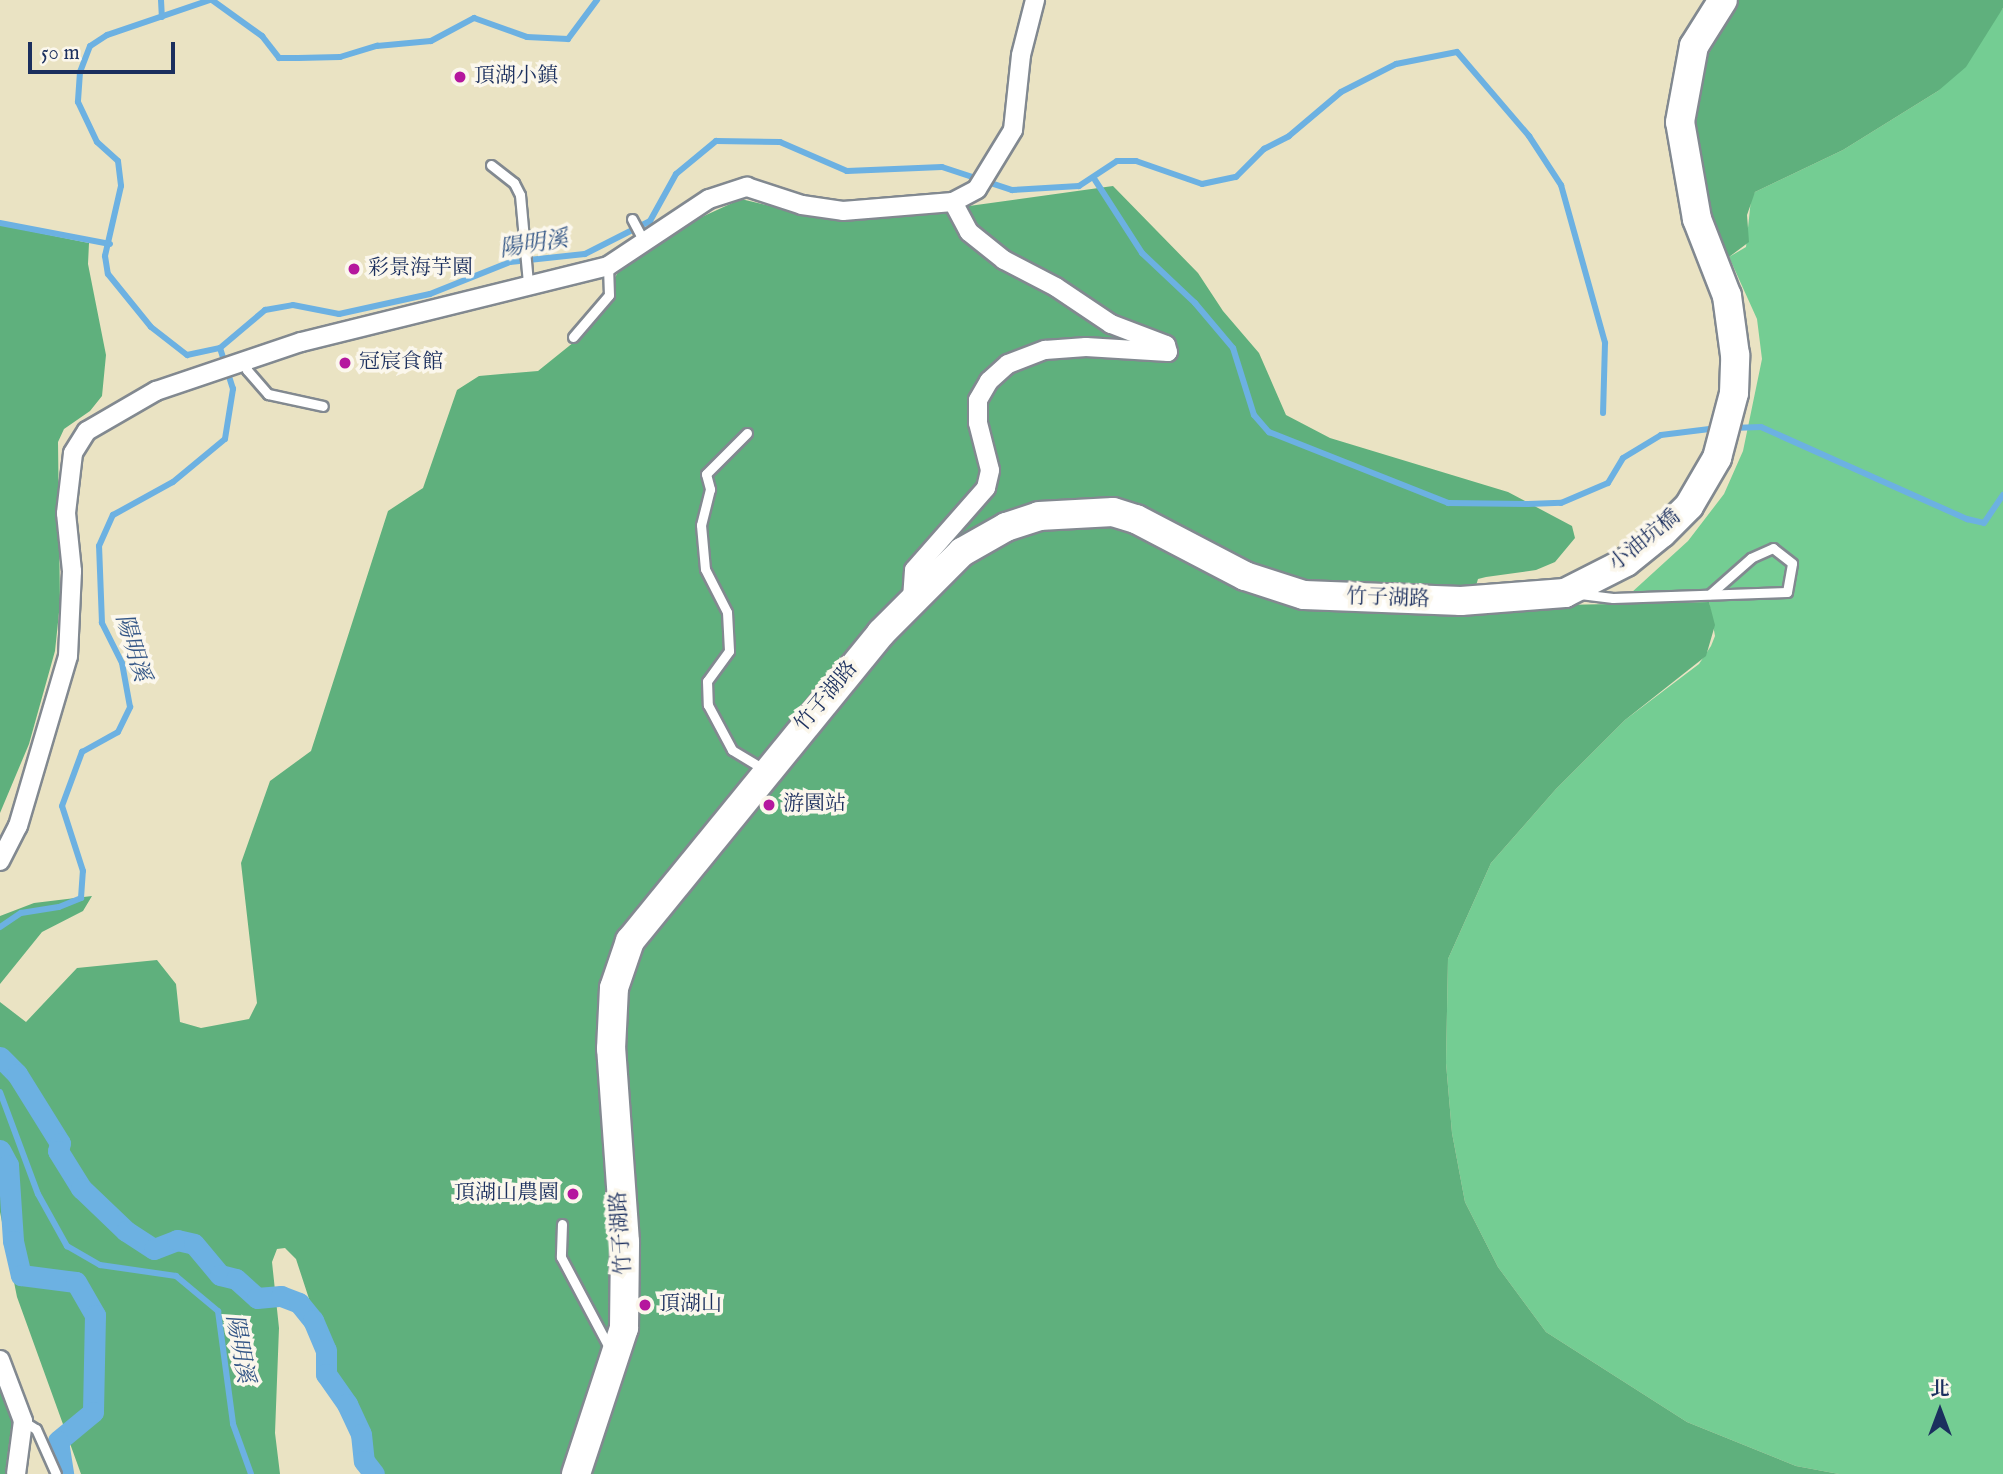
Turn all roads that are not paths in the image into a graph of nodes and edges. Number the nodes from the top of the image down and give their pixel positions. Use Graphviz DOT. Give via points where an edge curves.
graph roads {
  1 [pos="1035,0"];
  2 [pos="1723,0"];
  3 [pos="491,165"];
  4 [pos="953,202"];
  5 [pos="632,219"];
  6 [pos="646,245"];
  7 [pos="608,265"];
  8 [pos="527,278"];
  9 [pos="573,337"];
  10 [pos="240,363"];
  11 [pos="323,406"];
  12 [pos="747,433"];
  13 [pos="1592,581"];
  14 [pos="1564,593"];
  15 [pos="1710,594"];
  16 [pos="912,599"];
  17 [pos="766,769"];
  18 [pos="0,861"];
  19 [pos="562,1224"];
  20 [pos="0,1360"];
  21 [pos="617,1361"];
  22 [pos="23,1421"];
  23 [pos="16,1474"];
  24 [pos="55,1474"];
  25 [pos="576,1474"];
  1 -- 4 [label="street" via="1021,55 1013,130 977,188"];
  2 -- 13 [label="main road, 小油坑橋" via="1694,46 1680,122 1696,219 1727,296 1735,355 1734,393 1717,458 1689,506 1662,533"];
  3 -- 8 [label="lane" via="514,183 520,195"];
  4 -- 6 [label="street" via="843,211 802,205 747,187 698,205"];
  4 -- 16 [label="street" via="969,232 1004,260 1056,287 1111,324 1166,345 1168,352 1086,347 1045,350 1008,364 989,381 978,400 978,423 990,470 986,488 914,570"];
  5 -- 6 [label="lane"];
  6 -- 7 [label="street"];
  7 -- 8 [label="street"];
  7 -- 9 [label="lane" via="608,295"];
  8 -- 10 [label="street"];
  10 -- 11 [label="lane" via="268,394"];
  10 -- 18 [label="street" via="126,405 87,431 73,453 66,513 72,571 68,656 18,826"];
  12 -- 17 [label="lane" via="706,474 710,489 701,525 705,569 727,612 729,651 707,681 708,705 732,750"];
  13 -- 14 [label="main road, 竹子湖路"];
  14 -- 15 [label="lane" via="1613,598"];
  14 -- 16 [label="main road, 竹子湖路" via="1461,601 1304,595 1245,576 1136,519 1091,510 1039,516 1006,527 962,552"];
  15 -- 15 [label="lane" via="1787,592 1792,563 1773,548 1751,558"];
  16 -- 17 [label="main road, 竹子湖路"];
  17 -- 21 [label="main road, 竹子湖路" via="631,941 622,959 613,995 611,1049 625,1242 624,1328"];
  19 -- 21 [label="lane" via="561,1257"];
  20 -- 22 [label="street"];
  21 -- 25 [label="main road, 竹子湖路"];
  22 -- 23 [label="street"];
  22 -- 24 [label="lane" via="36,1429"];
}
